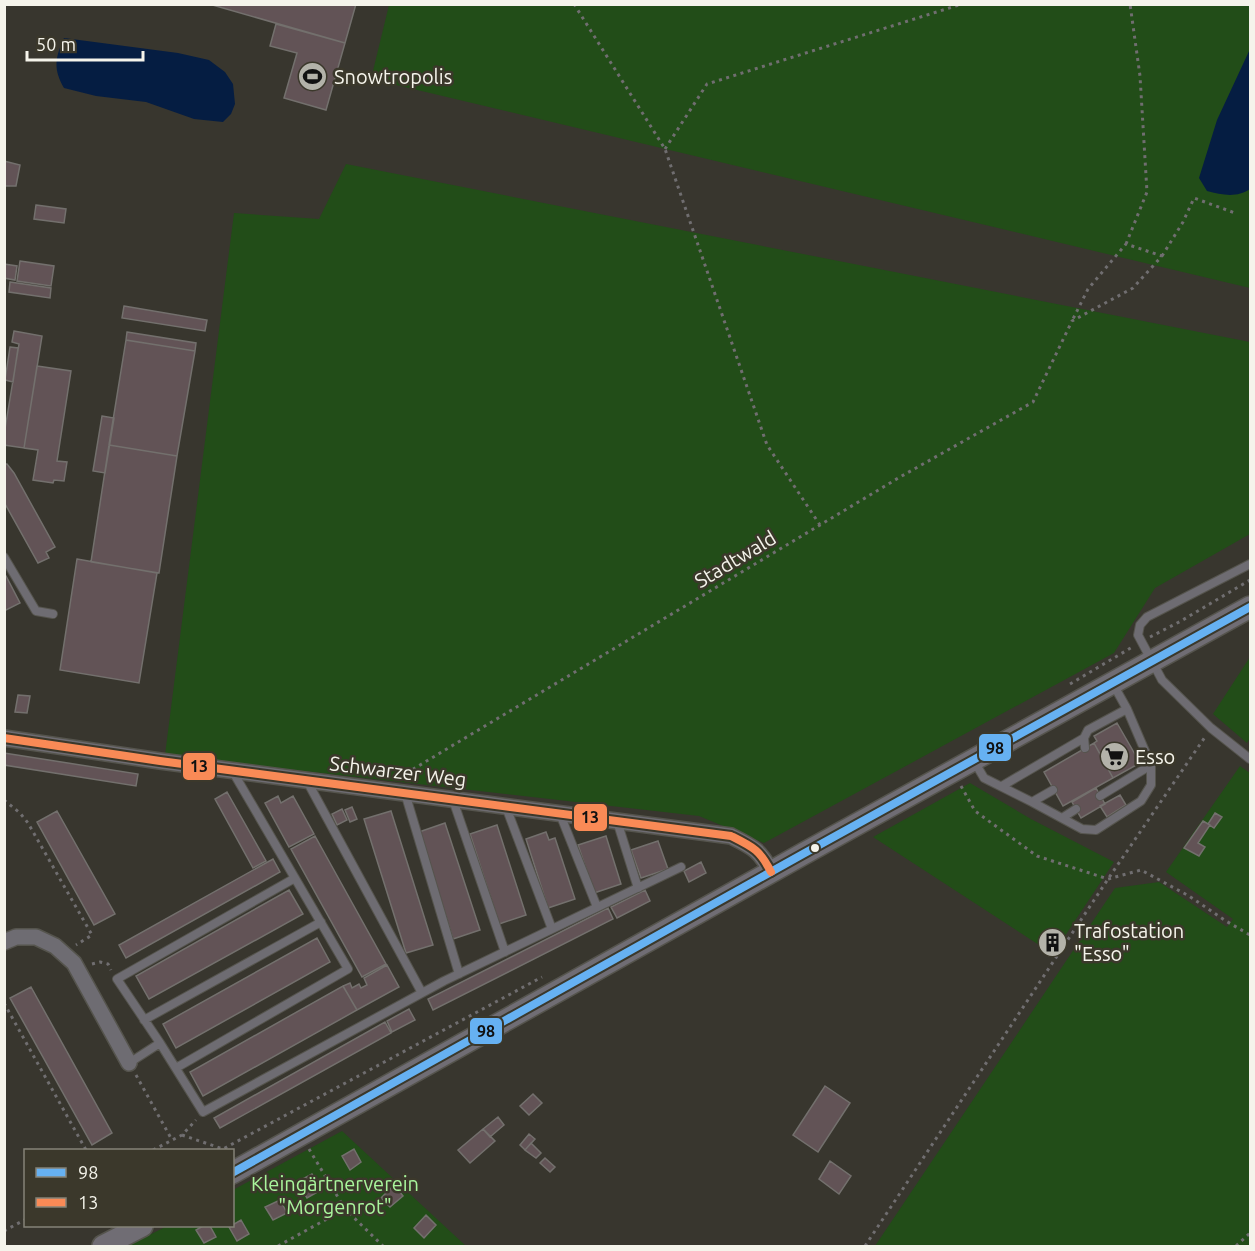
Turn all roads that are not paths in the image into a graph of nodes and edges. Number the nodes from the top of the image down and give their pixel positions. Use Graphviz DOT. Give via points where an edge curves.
graph roads {
  1 [pos="4,557"];
  2 [pos="1251,564"];
  3 [pos="1251,607"];
  4 [pos="53,614"];
  5 [pos="1151,662"];
  6 [pos="1113,683"];
  7 [pos="1127,709"];
  8 [pos="4,738"];
  9 [pos="1084,738"];
  10 [pos="1085,748"];
  11 [pos="1251,759"];
  12 [pos="974,760"];
  13 [pos="1151,765"];
  14 [pos="232,770"];
  15 [pos="307,781"];
  16 [pos="1002,786"];
  17 [pos="1053,789"];
  18 [pos="405,794"];
  19 [pos="1100,796"];
  20 [pos="452,800"];
  21 [pos="1032,802"];
  22 [pos="506,806"];
  23 [pos="1077,810"];
  24 [pos="560,814"];
  25 [pos="1062,818"];
  26 [pos="617,821"];
  27 [pos="681,867"];
  28 [pos="771,872"];
  29 [pos="295,878"];
  30 [pos="638,888"];
  31 [pos="597,908"];
  32 [pos="321,922"];
  33 [pos="552,929"];
  34 [pos="4,942"];
  35 [pos="505,952"];
  36 [pos="459,974"];
  37 [pos="422,993"];
  38 [pos="144,1020"];
  39 [pos="160,1043"];
  40 [pos="129,1063"];
  41 [pos="176,1068"];
  42 [pos="234,1172"];
  43 [pos="140,1227"];
  44 [pos="103,1246"];
  1 -- 4 [label="lane" via="36,611"];
  2 -- 5 [label="lane" via="1147,617 1138,635"];
  3 -- 5 [label="main road"];
  5 -- 6 [label="main road"];
  5 -- 11 [label="lane" via="1162,680 1211,728"];
  6 -- 7 [label="lane"];
  6 -- 12 [label="main road"];
  7 -- 9 [label="lane" via="1088,730"];
  7 -- 13 [label="lane"];
  8 -- 14 [label="street, Schwarzer Weg"];
  9 -- 10 [label="lane"];
  9 -- 16 [label="lane"];
  12 -- 16 [label="lane" via="984,778"];
  12 -- 28 [label="main road"];
  13 -- 19 [label="lane"];
  13 -- 25 [label="lane" via="1151,785 1142,801 1096,830 1082,829"];
  14 -- 15 [label="street, Schwarzer Weg"];
  14 -- 29 [label="lane"];
  15 -- 18 [label="street, Schwarzer Weg"];
  15 -- 37 [label="lane"];
  16 -- 21 [label="lane"];
  17 -- 21 [label="lane"];
  18 -- 20 [label="street, Schwarzer Weg"];
  18 -- 36 [label="lane"];
  20 -- 22 [label="street, Schwarzer Weg"];
  20 -- 35 [label="lane"];
  21 -- 25 [label="lane"];
  22 -- 24 [label="street, Schwarzer Weg"];
  22 -- 33 [label="lane"];
  23 -- 25 [label="lane"];
  24 -- 26 [label="street, Schwarzer Weg"];
  24 -- 31 [label="lane"];
  26 -- 28 [label="street, Schwarzer Weg" via="732,836 764,857"];
  26 -- 30 [label="lane"];
  27 -- 30 [label="lane"];
  28 -- 42 [label="main road"];
  29 -- 32 [label="lane"];
  29 -- 38 [label="lane" via="117,979"];
  30 -- 31 [label="lane"];
  31 -- 33 [label="lane"];
  32 -- 38 [label="lane"];
  32 -- 41 [label="lane" via="348,969"];
  33 -- 35 [label="lane"];
  34 -- 40 [label="street" via="16,937 36,937 55,946 74,963"];
  35 -- 36 [label="lane"];
  36 -- 37 [label="lane"];
  37 -- 41 [label="lane" via="203,1112"];
  38 -- 39 [label="lane"];
  39 -- 40 [label="lane"];
  39 -- 41 [label="lane"];
  43 -- 44 [label="main road"];
}
